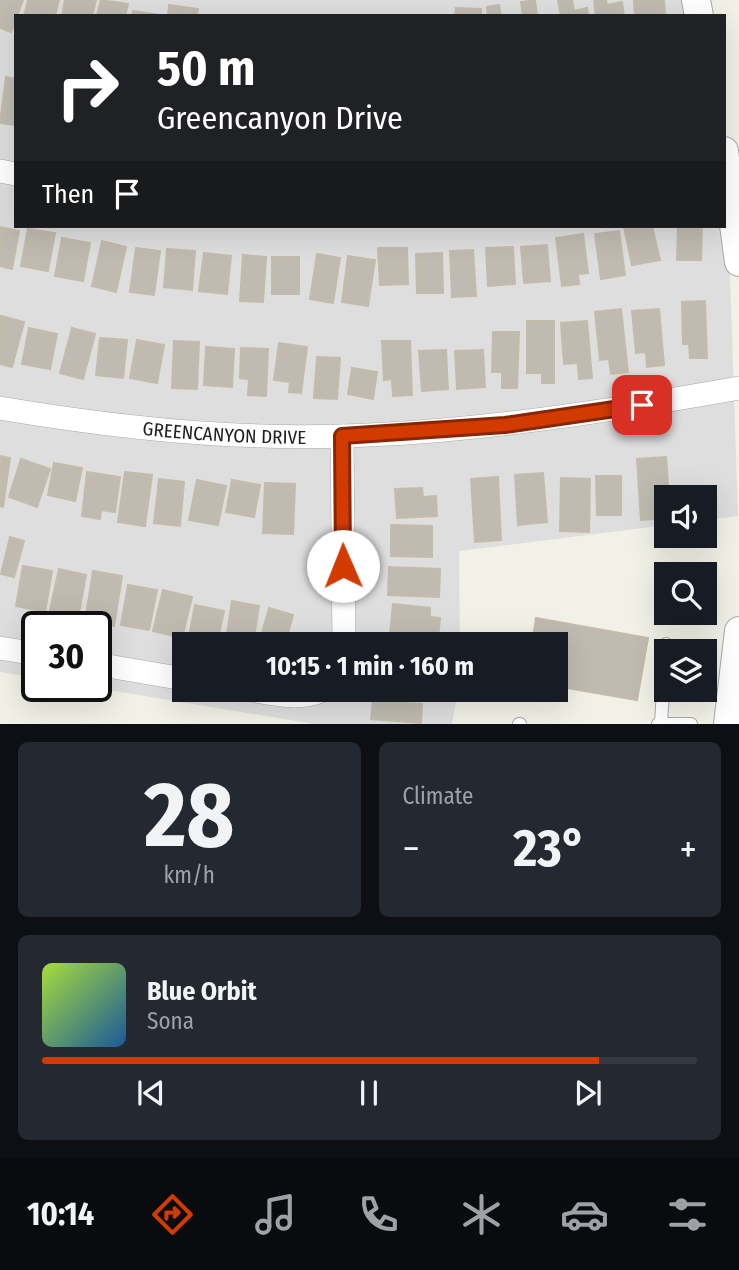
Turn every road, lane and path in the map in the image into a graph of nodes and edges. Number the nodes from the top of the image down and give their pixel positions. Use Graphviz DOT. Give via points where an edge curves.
graph roads {
  1 [pos="726,162"];
  2 [pos="739,262"];
  3 [pos="739,388"];
  4 [pos="0,408"];
  5 [pos="342,436"];
  6 [pos="739,631"];
  7 [pos="344,632"];
  8 [pos="0,648"];
  9 [pos="21,651"];
  10 [pos="112,667"];
  11 [pos="172,676"];
  12 [pos="662,702"];
  13 [pos="660,723"];
  14 [pos="691,724"];
  15 [pos="728,724"];
  1 -- 2 [label="street"];
  3 -- 5 [label="street, GREENCANYON DRIVE" via="505,425"];
  4 -- 5 [label="street, GREENCANYON DRIVE" via="176,429"];
  5 -- 7 [label="street"];
  6 -- 15 [label="street"];
  8 -- 9 [label="street"];
  10 -- 11 [label="street"];
  12 -- 13 [label="lane"];
  13 -- 14 [label="lane"];
}
